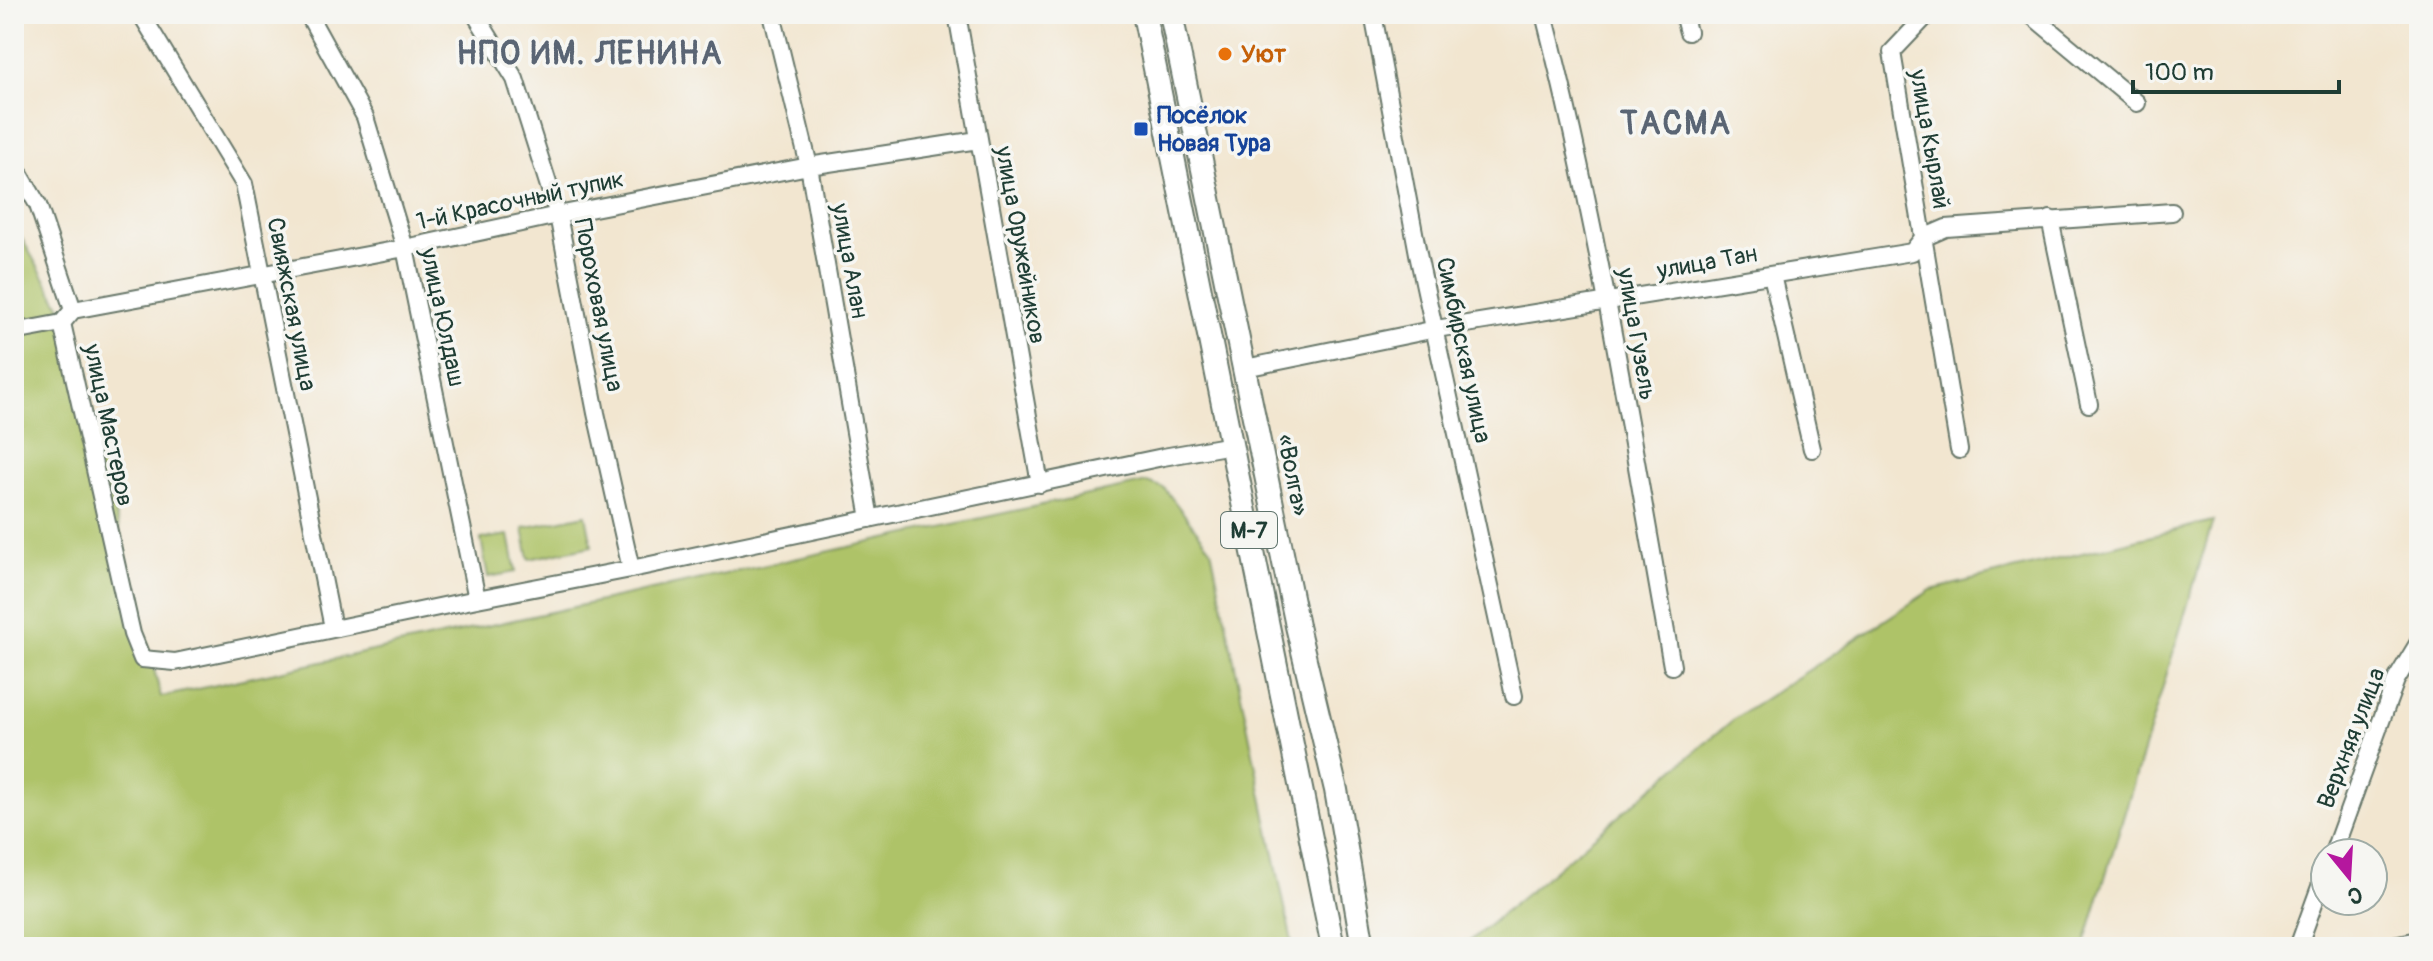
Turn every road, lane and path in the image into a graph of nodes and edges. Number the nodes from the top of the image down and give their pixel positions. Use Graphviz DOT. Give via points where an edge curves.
graph roads {
  1 [pos="141,14"];
  2 [pos="308,14"];
  3 [pos="475,14"];
  4 [pos="772,14"];
  5 [pos="957,14"];
  6 [pos="1144,14"];
  7 [pos="1171,14"];
  8 [pos="1373,14"];
  9 [pos="1544,14"];
  10 [pos="1683,14"];
  11 [pos="1928,14"];
  12 [pos="2030,14"];
  13 [pos="1688,32"];
  14 [pos="2137,103"];
  15 [pos="978,140"];
  16 [pos="14,164"];
  17 [pos="809,166"];
  18 [pos="2172,212"];
  19 [pos="558,215"];
  20 [pos="2050,219"];
  21 [pos="1923,238"];
  22 [pos="405,248"];
  23 [pos="262,275"];
  24 [pos="1772,275"];
  25 [pos="1608,303"];
  26 [pos="73,310"];
  27 [pos="62,323"];
  28 [pos="1436,329"];
  29 [pos="14,332"];
  30 [pos="1245,368"];
  31 [pos="2089,404"];
  32 [pos="1232,445"];
  33 [pos="1812,449"];
  34 [pos="1959,450"];
  35 [pos="1040,484"];
  36 [pos="870,519"];
  37 [pos="631,569"];
  38 [pos="477,599"];
  39 [pos="333,628"];
  40 [pos="2419,642"];
  41 [pos="1672,666"];
  42 [pos="1514,696"];
  43 [pos="2339,837"];
  44 [pos="2309,917"];
  45 [pos="1332,940"];
  46 [pos="2419,940"];
  47 [pos="1363,947"];
  48 [pos="2298,947"];
  49 [pos="2383,947"];
  1 -- 23 [label="street, Свияжская улица" via="244,184"];
  2 -- 22 [label="street, улица Юлдаш" via="365,117"];
  3 -- 19 [label="street, Пороховая улица" via="515,79"];
  4 -- 17 [label="street, улица Алан"];
  5 -- 15 [label="street, улица Оружейников"];
  6 -- 32 [label="highway, М-7"];
  7 -- 30 [label="highway, «Волга» / М-7"];
  8 -- 28 [label="street, Симбирская улица"];
  9 -- 25 [label="street, улица Гузель"];
  10 -- 13 [label="street"];
  11 -- 21 [label="street, улица Кырлай" via="1892,52"];
  12 -- 14 [label="street"];
  15 -- 17 [label="street, 1-й Красочный тупик"];
  15 -- 35 [label="street, улица Оружейников"];
  16 -- 26 [label="street" via="38,205"];
  17 -- 19 [label="street, 1-й Красочный тупик"];
  17 -- 36 [label="street, улица Алан"];
  18 -- 20 [label="street, улица Тан"];
  19 -- 22 [label="street, 1-й Красочный тупик"];
  19 -- 37 [label="street, Пороховая улица"];
  20 -- 21 [label="street, улица Тан" via="1946,228"];
  20 -- 31 [label="street"];
  21 -- 24 [label="street, улица Тан" via="1912,252"];
  21 -- 34 [label="street"];
  22 -- 23 [label="street, 1-й Красочный тупик"];
  22 -- 38 [label="street, улица Юлдаш"];
  23 -- 26 [label="street, 1-й Красочный тупик"];
  23 -- 39 [label="street, Свияжская улица"];
  24 -- 25 [label="street, улица Тан"];
  24 -- 33 [label="street"];
  25 -- 28 [label="street, улица Тан"];
  25 -- 41 [label="street, улица Гузель"];
  26 -- 27 [label="street, улица Мастеров"];
  27 -- 29 [label="street"];
  27 -- 39 [label="street, улица Мастеров" via="128,619 142,659 175,662"];
  28 -- 30 [label="street, улица Тан"];
  28 -- 42 [label="street, Симбирская улица"];
  30 -- 47 [label="highway, «Волга» / М-7" via="1336,790"];
  32 -- 35 [label="street"];
  32 -- 45 [label="highway, М-7"];
  35 -- 36 [label="street"];
  36 -- 37 [label="street"];
  37 -- 38 [label="street"];
  38 -- 39 [label="street"];
  40 -- 43 [label="street, Верхняя улица" via="2396,680"];
  44 -- 48 [label="street"];
  46 -- 49 [label="street"];
}
